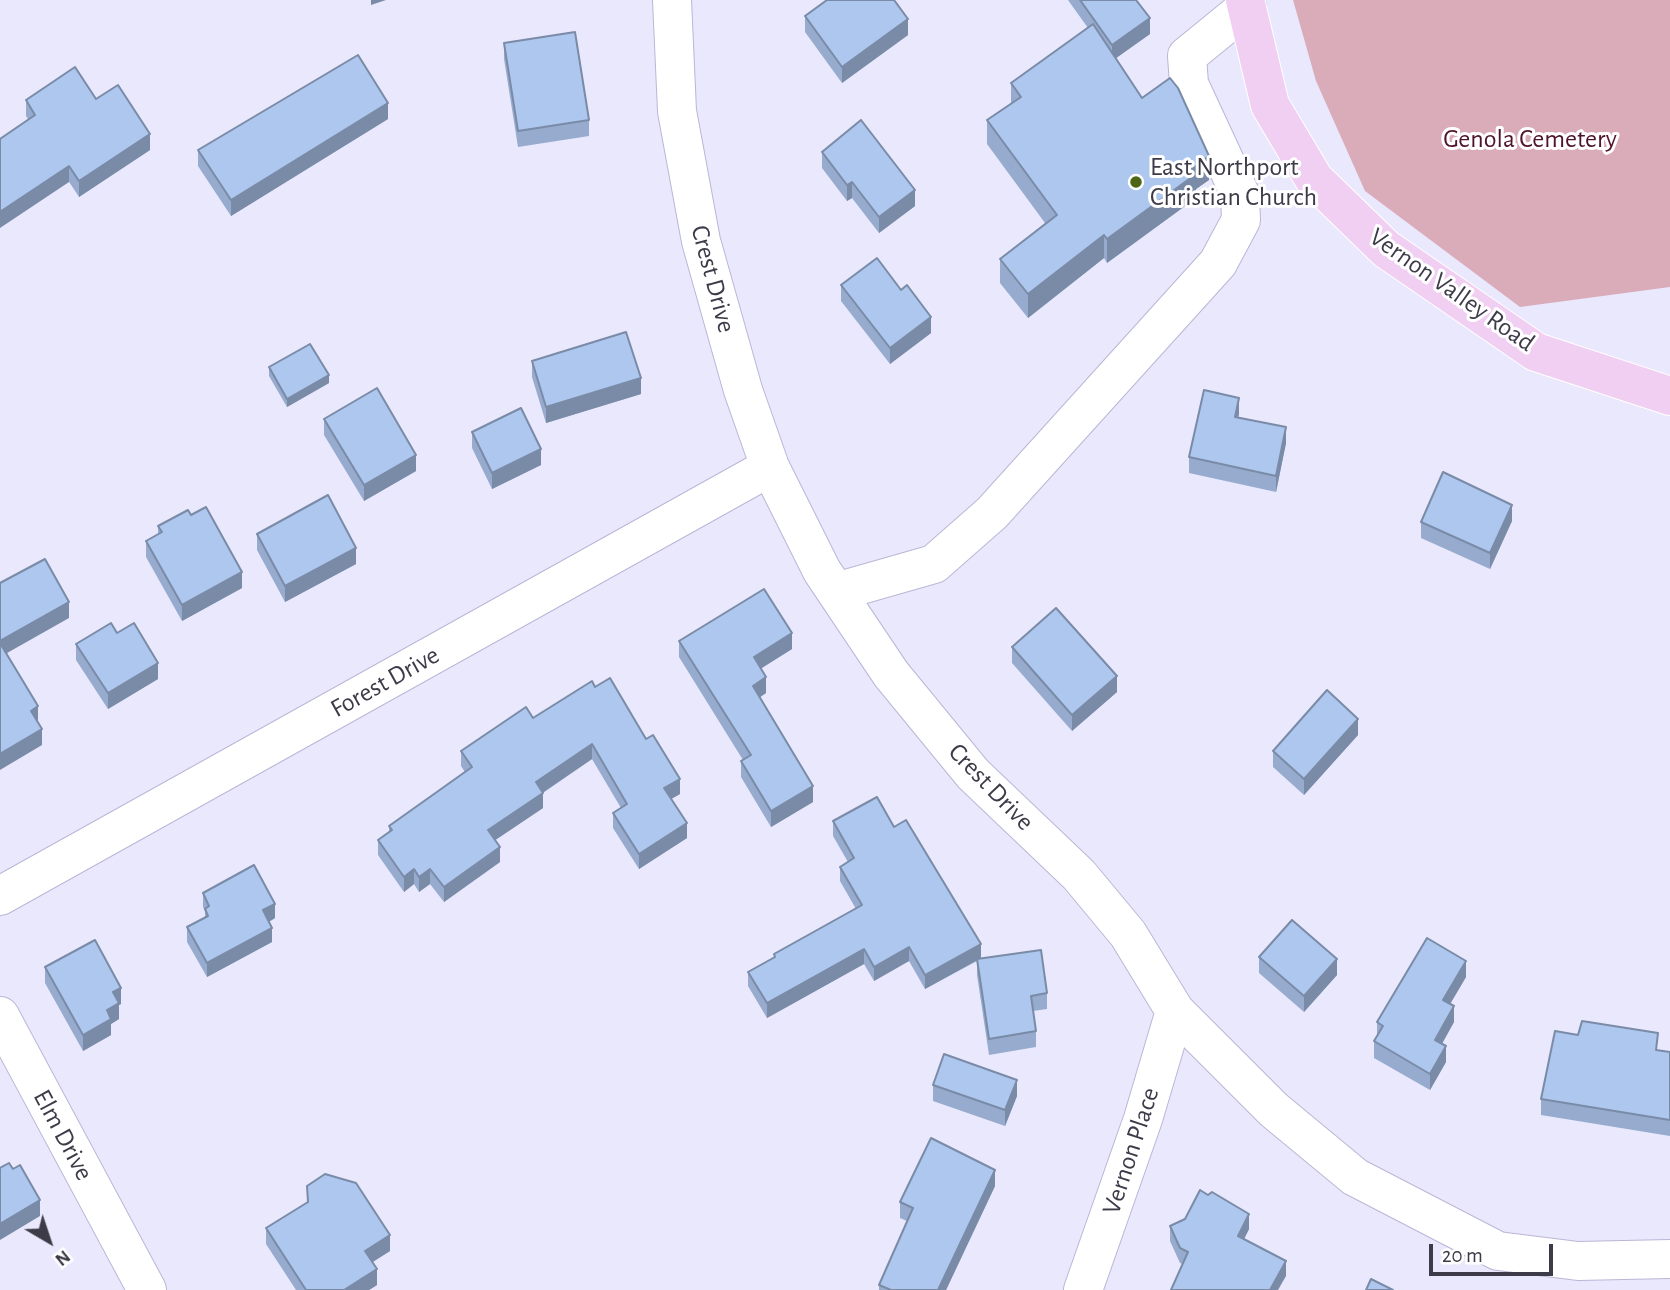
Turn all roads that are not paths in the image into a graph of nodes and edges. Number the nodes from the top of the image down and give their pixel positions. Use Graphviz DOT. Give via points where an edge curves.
graph roads {
  1 [pos="672,0"];
  2 [pos="1246,4"];
  3 [pos="1670,396"];
  4 [pos="770,467"];
  5 [pos="836,592"];
  6 [pos="0,896"];
  7 [pos="1175,1011"];
  8 [pos="0,1017"];
  9 [pos="1670,1259"];
  10 [pos="147,1290"];
  11 [pos="1083,1290"];
  1 -- 4 [label="street, Crest Drive" via="677,111 701,241"];
  2 -- 3 [label="main road, Vernon Valley Road" via="1270,105 1314,179 1386,249 1536,352"];
  2 -- 5 [label="street" via="1187,56 1189,85 1240,194 1241,220 1218,263 992,513 934,564"];
  4 -- 5 [label="street, Crest Drive"];
  4 -- 6 [label="street, Forest Drive"];
  5 -- 7 [label="street, Crest Drive" via="891,674 972,774 1079,875 1128,934"];
  7 -- 9 [label="street, Crest Drive" via="1274,1110 1355,1177 1430,1219 1498,1251 1578,1261"];
  7 -- 11 [label="street, Vernon Place"];
  8 -- 10 [label="street, Elm Drive"];
}
